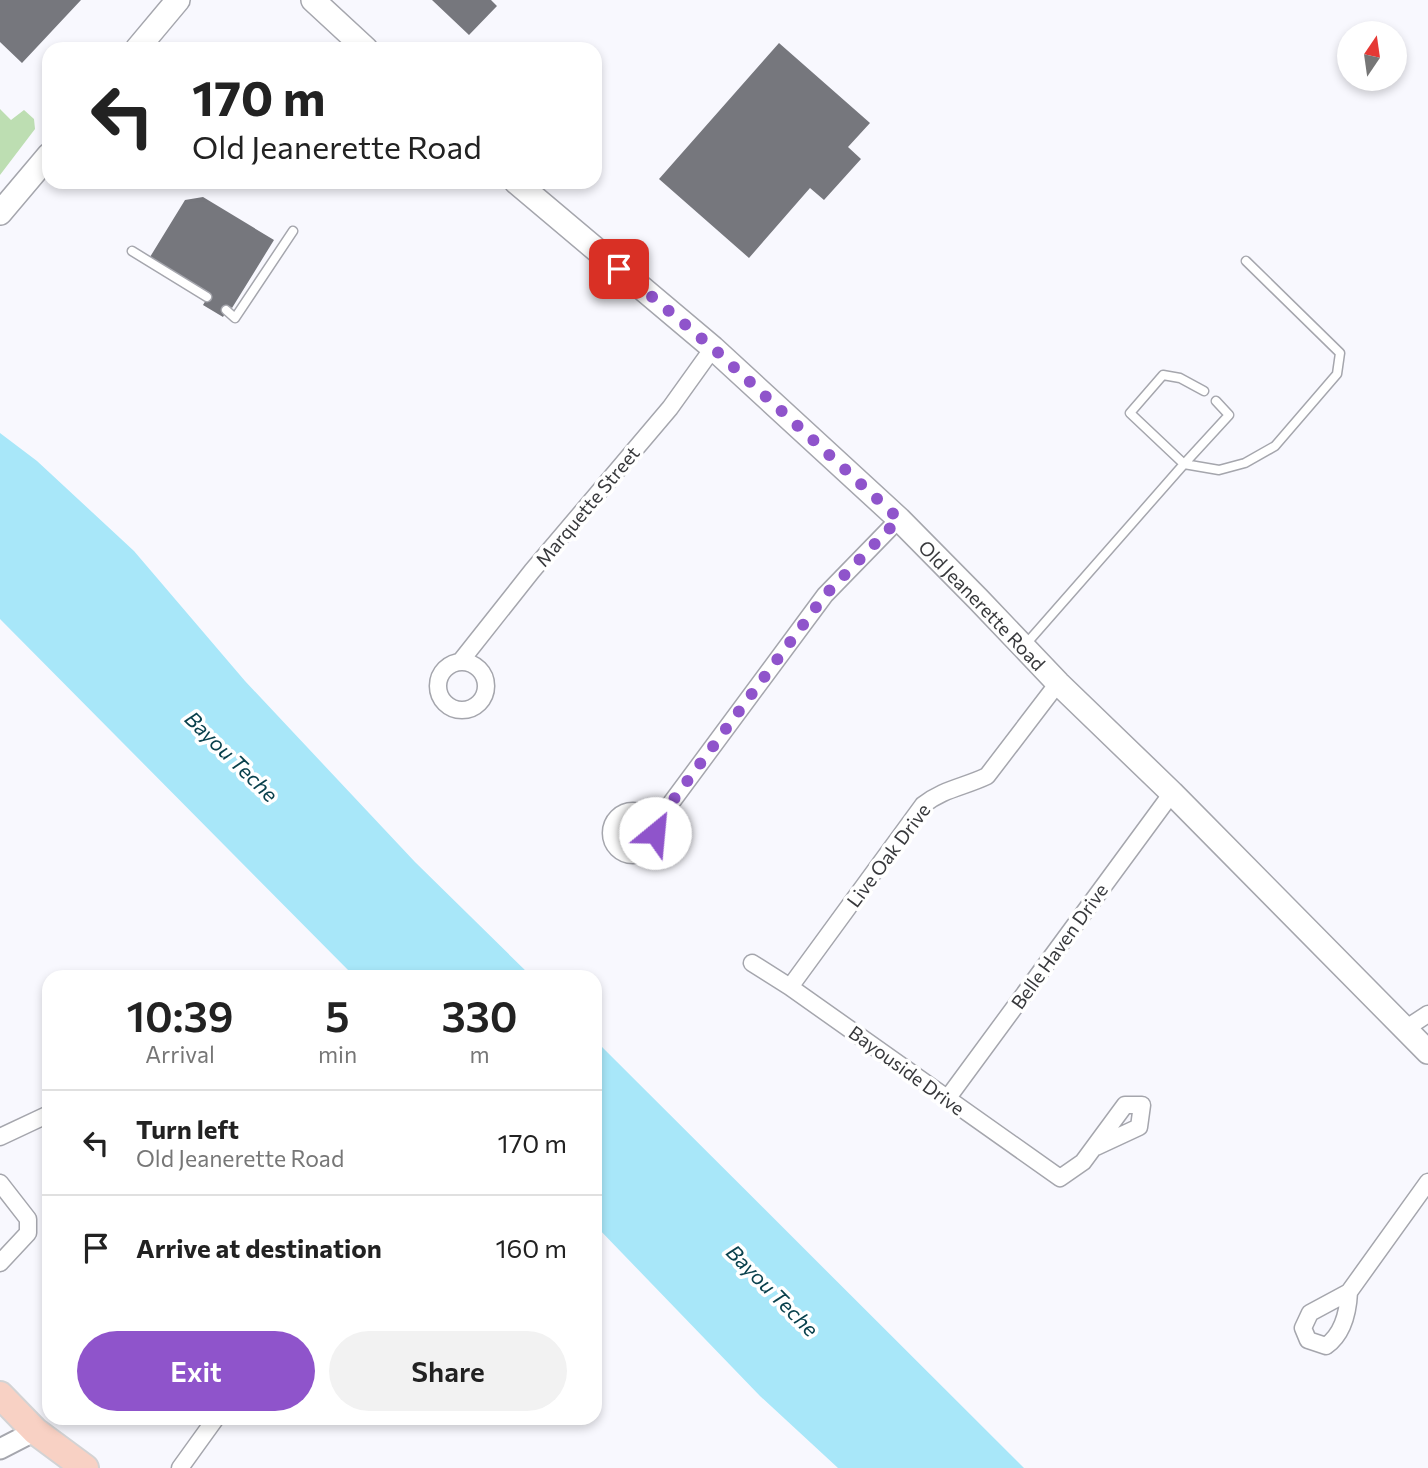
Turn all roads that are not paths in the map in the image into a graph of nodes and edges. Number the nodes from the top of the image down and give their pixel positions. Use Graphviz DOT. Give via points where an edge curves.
graph roads {
  1 [pos="313,0"];
  2 [pos="177,1"];
  3 [pos="143,42"];
  4 [pos="358,42"];
  5 [pos="42,163"];
  6 [pos="524,189"];
  7 [pos="0,213"];
  8 [pos="293,231"];
  9 [pos="132,251"];
  10 [pos="1246,261"];
  11 [pos="207,298"];
  12 [pos="226,310"];
  13 [pos="713,348"];
  14 [pos="1203,391"];
  15 [pos="1216,401"];
  16 [pos="1184,464"];
  17 [pos="899,519"];
  18 [pos="1024,646"];
  19 [pos="460,662"];
  20 [pos="1058,684"];
  21 [pos="1172,793"];
  22 [pos="654,826"];
  23 [pos="752,963"];
  24 [pos="790,987"];
  25 [pos="1428,1014"];
  26 [pos="1405,1029"];
  27 [pos="1427,1050"];
  28 [pos="947,1099"];
  29 [pos="42,1117"];
  30 [pos="0,1137"];
  31 [pos="1096,1147"];
  32 [pos="1428,1182"];
  33 [pos="0,1183"];
  34 [pos="0,1263"];
  35 [pos="1349,1292"];
  36 [pos="0,1395"];
  37 [pos="211,1425"];
  38 [pos="35,1431"];
  39 [pos="0,1449"];
  40 [pos="85,1468"];
  41 [pos="180,1468"];
  1 -- 4 [label="main road"];
  2 -- 3 [label="main road"];
  5 -- 7 [label="main road"];
  6 -- 13 [label="main road, Old Jeanerette Road"];
  8 -- 12 [label="lane" via="235,318"];
  9 -- 11 [label="lane"];
  10 -- 16 [label="lane" via="1340,353 1337,374 1275,446 1245,463 1219,470"];
  13 -- 17 [label="main road, Old Jeanerette Road"];
  13 -- 19 [label="street, Marquette Street" via="670,408"];
  14 -- 16 [label="lane" via="1180,378 1163,375 1130,413"];
  15 -- 16 [label="lane" via="1229,415"];
  16 -- 18 [label="lane"];
  17 -- 18 [label="main road, Old Jeanerette Road"];
  17 -- 22 [label="street" via="825,595"];
  18 -- 20 [label="main road, Old Jeanerette Road"];
  20 -- 21 [label="main road, Old Jeanerette Road"];
  20 -- 24 [label="street, Live Oak Drive" via="987,776 950,788 923,805"];
  21 -- 26 [label="main road, Old Jeanerette Road"];
  21 -- 28 [label="street, Belle Haven Drive"];
  23 -- 24 [label="street, Bayouside Drive"];
  24 -- 28 [label="street, Bayouside Drive"];
  25 -- 26 [label="street"];
  26 -- 27 [label="main road, Old Jeanerette Road"];
  28 -- 31 [label="street, Bayouside Drive" via="1060,1178"];
  29 -- 30 [label="street"];
  32 -- 35 [label="street"];
  33 -- 34 [label="street" via="28,1219 28,1233"];
  36 -- 38 [label="main road"];
  37 -- 41 [label="street"];
  38 -- 39 [label="street"];
  38 -- 40 [label="main road"];
}
